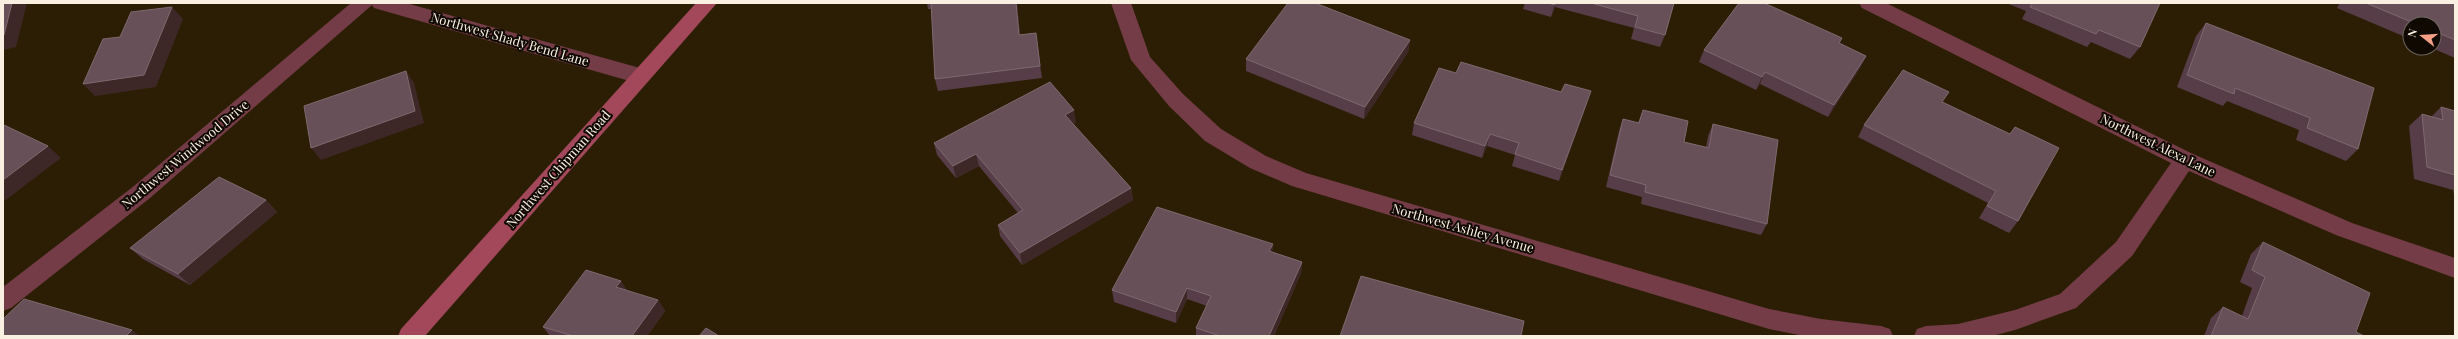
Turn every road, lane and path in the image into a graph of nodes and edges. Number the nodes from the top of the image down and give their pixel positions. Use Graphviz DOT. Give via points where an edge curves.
graph roads {
  1 [pos="364,3"];
  2 [pos="380,3"];
  3 [pos="707,3"];
  4 [pos="1121,3"];
  5 [pos="1869,3"];
  6 [pos="640,76"];
  7 [pos="2185,160"];
  8 [pos="2455,268"];
  9 [pos="3,301"];
  10 [pos="410,336"];
  11 [pos="1881,336"];
  12 [pos="1926,336"];
  1 -- 9 [label="street, Northwest Windwood Drive" via="142,192"];
  2 -- 6 [label="street, Northwest Shady Bend Lane"];
  3 -- 6 [label="main road, Northwest Chipman Road"];
  4 -- 11 [label="street, Northwest Ashley Avenue" via="1141,60 1176,100 1213,135 1258,162 1300,180 1769,319 1821,329"];
  5 -- 7 [label="street, Northwest Alexa Lane"];
  6 -- 10 [label="main road, Northwest Chipman Road"];
  7 -- 8 [label="street, Northwest Alexa Lane" via="2344,229"];
  7 -- 12 [label="street" via="2124,249 2068,302 2015,320 1958,334"];
}
